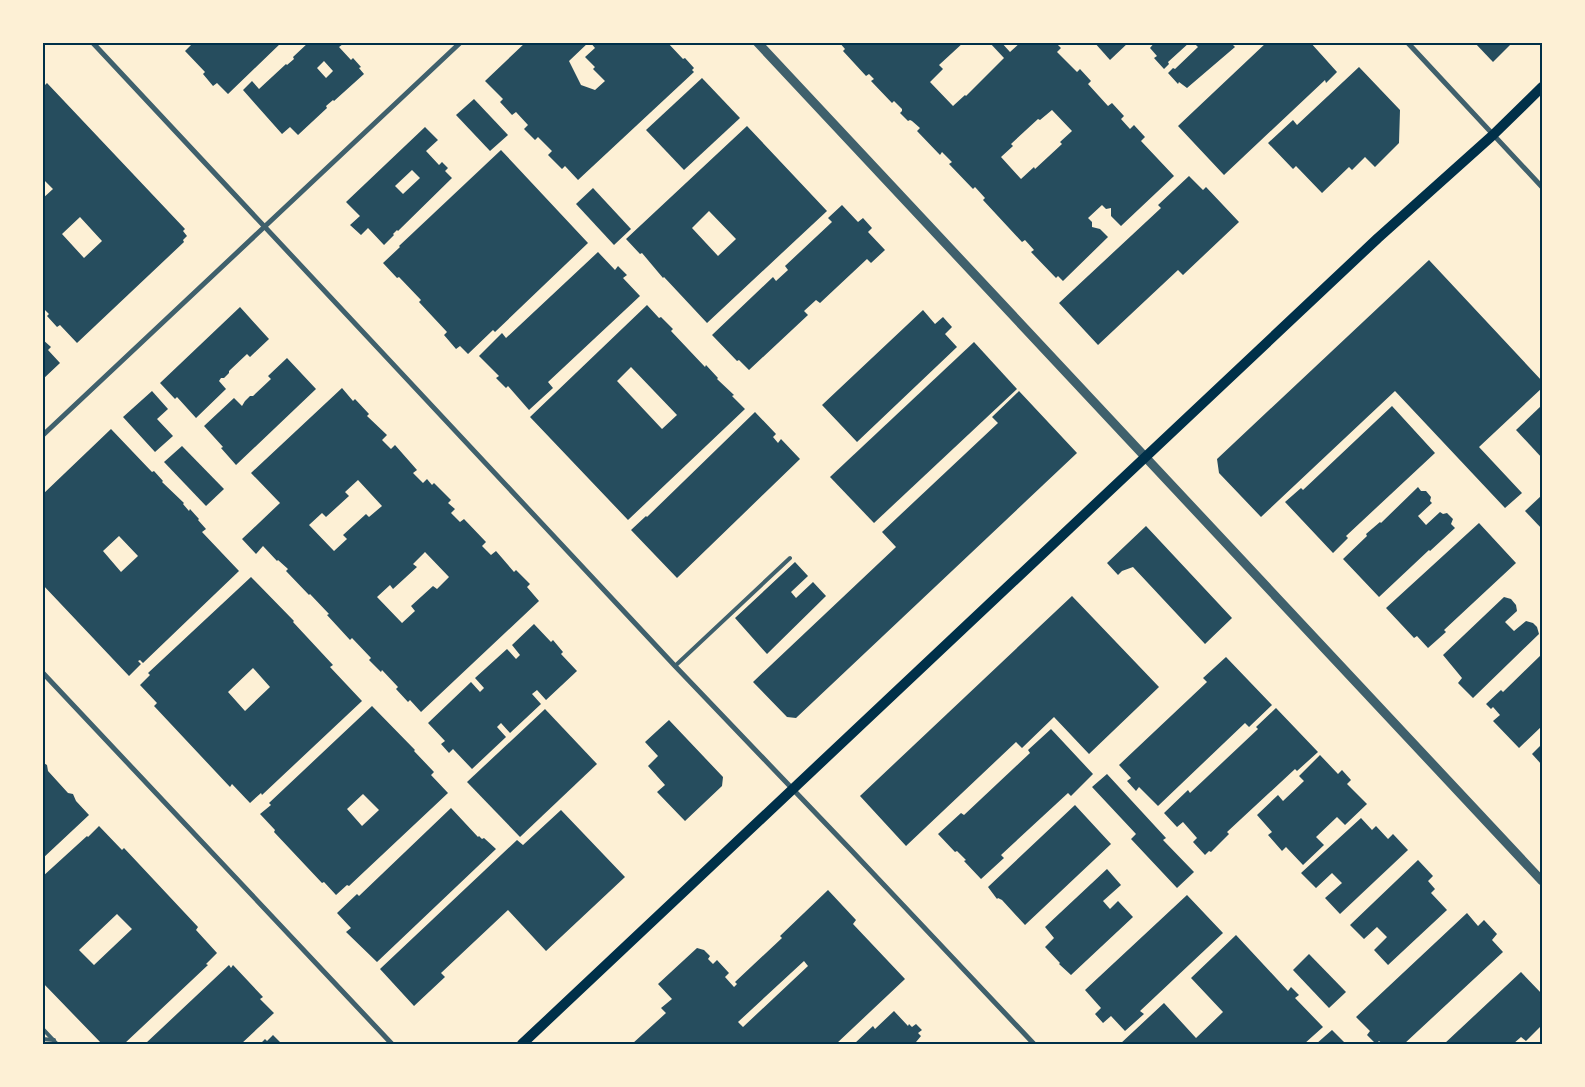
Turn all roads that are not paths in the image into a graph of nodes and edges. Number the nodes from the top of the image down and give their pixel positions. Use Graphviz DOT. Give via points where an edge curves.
graph roads {
  1 [pos="92,42"];
  2 [pos="461,42"];
  3 [pos="757,42"];
  4 [pos="1407,42"];
  5 [pos="1542,87"];
  6 [pos="1493,135"];
  7 [pos="1542,187"];
  8 [pos="266,227"];
  9 [pos="42,436"];
  10 [pos="1146,458"];
  11 [pos="790,558"];
  12 [pos="675,666"];
  13 [pos="42,672"];
  14 [pos="794,790"];
  15 [pos="1542,881"];
  16 [pos="42,1028"];
  17 [pos="42,1039"];
  18 [pos="54,1040"];
  19 [pos="57,1044"];
  20 [pos="392,1044"];
  21 [pos="522,1044"];
  22 [pos="1034,1044"];
  1 -- 8 [label="street"];
  2 -- 8 [label="street"];
  3 -- 10 [label="street"];
  4 -- 6 [label="street"];
  5 -- 6 [label="main road"];
  6 -- 7 [label="street"];
  6 -- 10 [label="main road" via="1378,238"];
  8 -- 9 [label="street"];
  8 -- 12 [label="street"];
  10 -- 14 [label="main road"];
  10 -- 15 [label="street"];
  11 -- 12 [label="lane"];
  12 -- 14 [label="street"];
  13 -- 20 [label="street"];
  14 -- 21 [label="main road"];
  14 -- 22 [label="street"];
  16 -- 18 [label="lane"];
  17 -- 18 [label="lane"];
  18 -- 19 [label="lane"];
}
